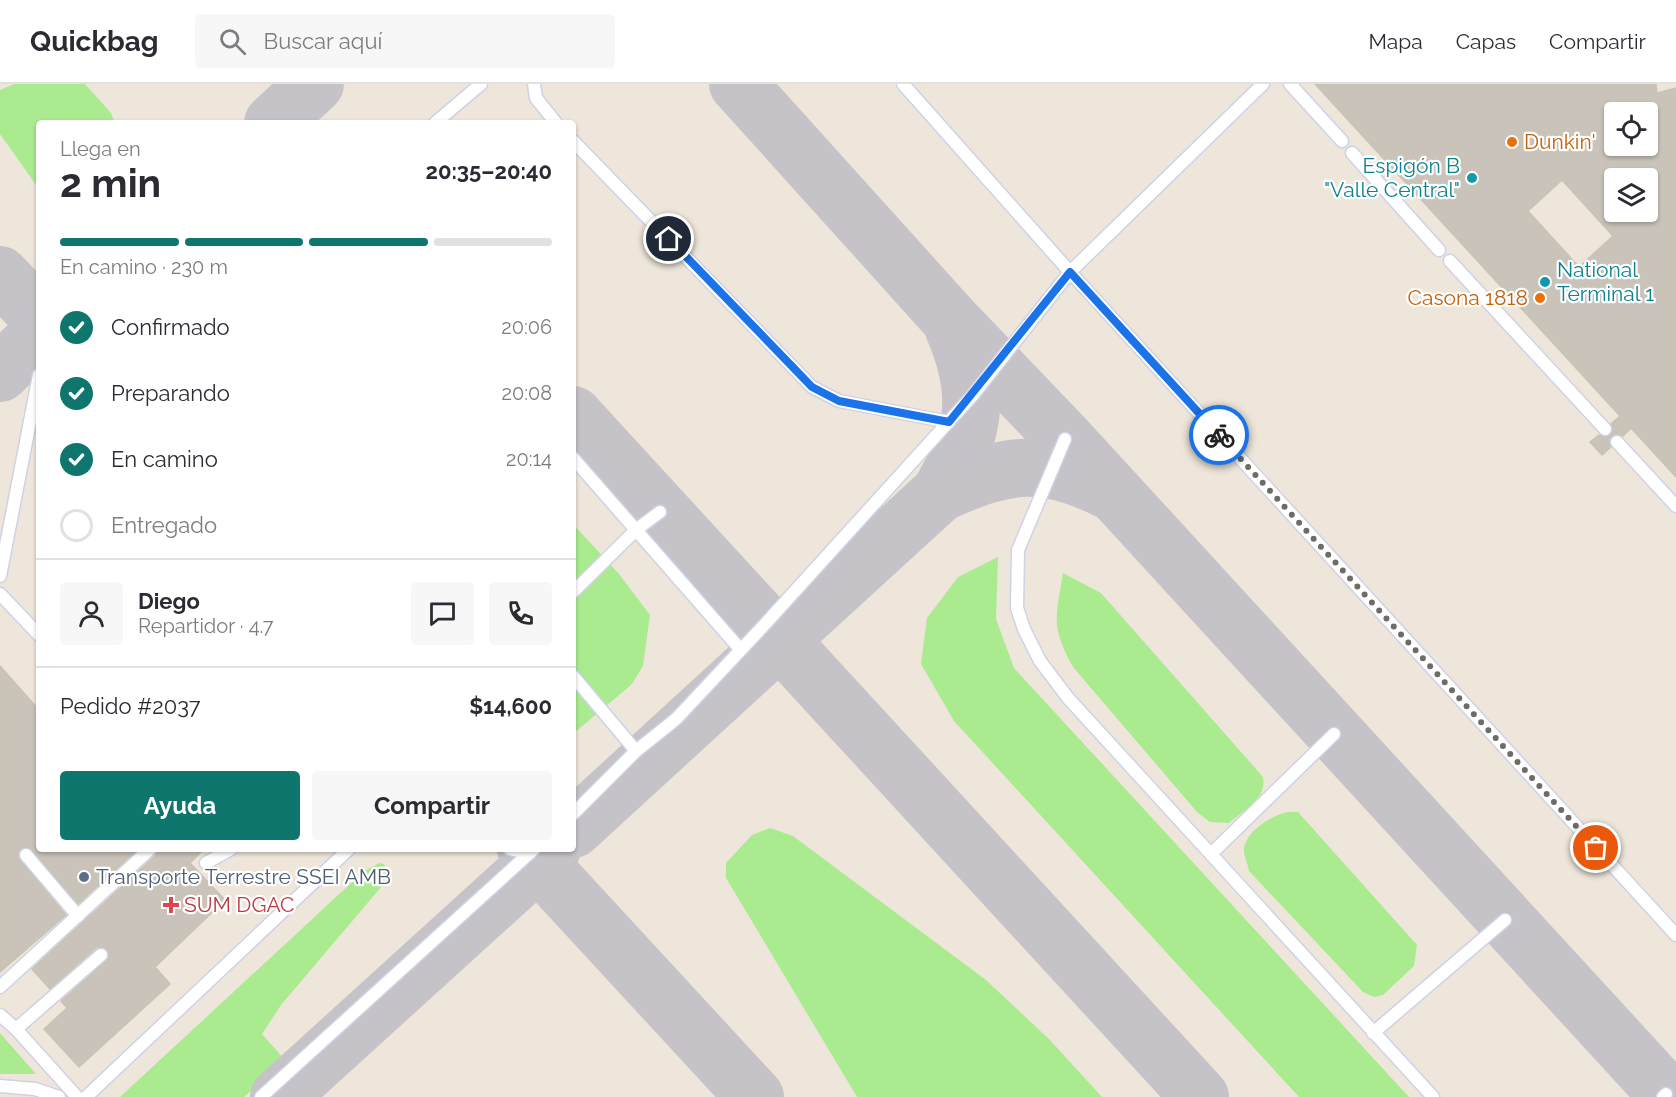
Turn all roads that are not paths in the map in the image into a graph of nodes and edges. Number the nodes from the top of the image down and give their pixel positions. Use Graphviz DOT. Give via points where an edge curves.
graph roads {
  1 [pos="481,84"];
  2 [pos="534,84"];
  3 [pos="903,84"];
  4 [pos="1263,84"];
  5 [pos="1290,84"];
  6 [pos="439,120"];
  7 [pos="554,120"];
  8 [pos="1342,141"];
  9 [pos="576,144"];
  10 [pos="1352,153"];
  11 [pos="1439,250"];
  12 [pos="1450,261"];
  13 [pos="1070,272"];
  14 [pos="36,390"];
  15 [pos="949,422"];
  16 [pos="1605,429"];
  17 [pos="1065,439"];
  18 [pos="1617,441"];
  19 [pos="576,461"];
  20 [pos="1676,506"];
  21 [pos="660,512"];
  22 [pos="637,529"];
  23 [pos="0,576"];
  24 [pos="576,589"];
  25 [pos="0,594"];
  26 [pos="36,632"];
  27 [pos="740,649"];
  28 [pos="576,680"];
  29 [pos="1334,734"];
  30 [pos="636,751"];
  31 [pos="576,811"];
  32 [pos="147,852"];
  33 [pos="226,852"];
  34 [pos="346,852"];
  35 [pos="531,852"];
  36 [pos="1210,854"];
  37 [pos="26,855"];
  38 [pos="206,863"];
  39 [pos="78,916"];
  40 [pos="1505,920"];
  41 [pos="1676,935"];
  42 [pos="100,955"];
  43 [pos="0,987"];
  44 [pos="0,1015"];
  45 [pos="16,1029"];
  46 [pos="1373,1033"];
  47 [pos="0,1086"];
  48 [pos="58,1097"];
  49 [pos="77,1097"];
  50 [pos="86,1097"];
  51 [pos="261,1097"];
  52 [pos="1433,1097"];
  1 -- 6 [label="lane"];
  2 -- 7 [label="lane" via="536,98"];
  3 -- 13 [label="lane"];
  4 -- 13 [label="lane"];
  5 -- 8 [label="lane"];
  9 -- 15 [label="lane" via="812,387 839,401"];
  10 -- 11 [label="lane"];
  12 -- 16 [label="lane"];
  13 -- 15 [label="lane"];
  13 -- 41 [label="lane"];
  14 -- 23 [label="lane"];
  15 -- 27 [label="lane"];
  17 -- 36 [label="lane" via="1018,550 1017,608 1024,629 1040,661 1068,698"];
  18 -- 20 [label="lane"];
  19 -- 22 [label="lane"];
  21 -- 22 [label="lane"];
  22 -- 24 [label="lane"];
  22 -- 27 [label="lane"];
  25 -- 26 [label="lane"];
  27 -- 30 [label="lane" via="676,719"];
  28 -- 30 [label="lane"];
  29 -- 36 [label="lane"];
  30 -- 31 [label="lane"];
  32 -- 39 [label="lane"];
  33 -- 38 [label="lane"];
  34 -- 50 [label="lane"];
  35 -- 51 [label="lane"];
  36 -- 46 [label="lane"];
  37 -- 39 [label="lane"];
  39 -- 43 [label="lane"];
  40 -- 46 [label="lane"];
  42 -- 45 [label="lane"];
  44 -- 45 [label="lane"];
  45 -- 49 [label="lane"];
  46 -- 52 [label="lane"];
  47 -- 48 [label="lane" via="35,1089"];
}
